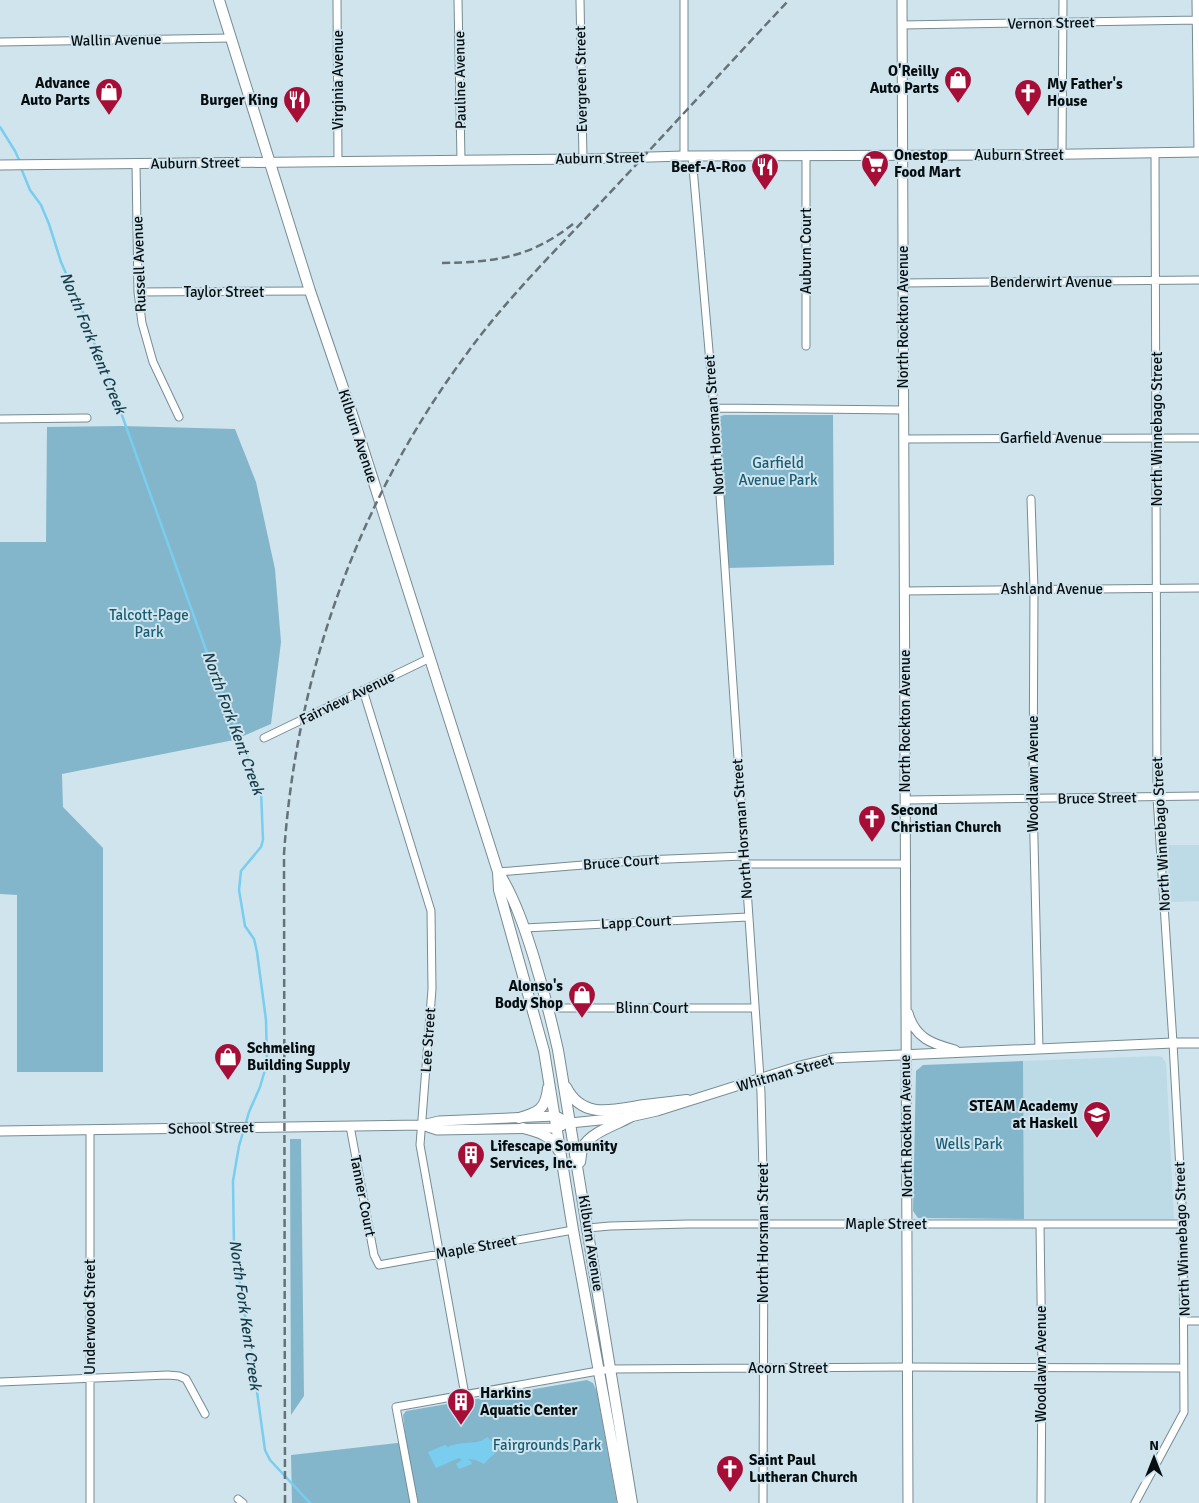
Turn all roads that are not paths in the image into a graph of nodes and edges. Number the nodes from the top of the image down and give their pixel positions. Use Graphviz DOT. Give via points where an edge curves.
graph roads {
  1 [pos="219,0"];
  2 [pos="337,0"];
  3 [pos="458,0"];
  4 [pos="580,0"];
  5 [pos="684,0"];
  6 [pos="902,0"];
  7 [pos="1063,0"];
  8 [pos="1196,0"];
  9 [pos="1198,20"];
  10 [pos="1063,23"];
  11 [pos="902,25"];
  12 [pos="231,38"];
  13 [pos="0,42"];
  14 [pos="1198,152"];
  15 [pos="1154,153"];
  16 [pos="1062,155"];
  17 [pos="688,156"];
  18 [pos="806,156"];
  19 [pos="904,156"];
  20 [pos="582,159"];
  21 [pos="461,160"];
  22 [pos="338,161"];
  23 [pos="269,162"];
  24 [pos="136,164"];
  25 [pos="0,165"];
  26 [pos="1199,280"];
  27 [pos="1156,281"];
  28 [pos="903,282"];
  29 [pos="310,291"];
  30 [pos="138,292"];
  31 [pos="806,346"];
  32 [pos="714,408"];
  33 [pos="903,410"];
  34 [pos="179,417"];
  35 [pos="87,418"];
  36 [pos="0,419"];
  37 [pos="1157,438"];
  38 [pos="1199,438"];
  39 [pos="904,439"];
  40 [pos="1032,500"];
  41 [pos="1199,588"];
  42 [pos="1034,589"];
  43 [pos="1157,589"];
  44 [pos="904,590"];
  45 [pos="430,658"];
  46 [pos="364,690"];
  47 [pos="264,738"];
  48 [pos="1199,796"];
  49 [pos="1157,797"];
  50 [pos="1033,799"];
  51 [pos="906,800"];
  52 [pos="744,856"];
  53 [pos="745,864"];
  54 [pos="905,864"];
  55 [pos="498,872"];
  56 [pos="748,917"];
  57 [pos="524,928"];
  58 [pos="905,1000"];
  59 [pos="549,1008"];
  60 [pos="754,1008"];
  61 [pos="1174,1043"];
  62 [pos="1199,1043"];
  63 [pos="1040,1049"];
  64 [pos="963,1052"];
  65 [pos="905,1055"];
  66 [pos="760,1079"];
  67 [pos="549,1082"];
  68 [pos="564,1083"];
  69 [pos="687,1100"];
  70 [pos="556,1116"];
  71 [pos="630,1117"];
  72 [pos="519,1118"];
  73 [pos="570,1122"];
  74 [pos="422,1125"];
  75 [pos="350,1126"];
  76 [pos="523,1128"];
  77 [pos="557,1128"];
  78 [pos="90,1131"];
  79 [pos="0,1132"];
  80 [pos="562,1158"];
  81 [pos="579,1171"];
  82 [pos="764,1224"];
  83 [pos="908,1224"];
  84 [pos="1040,1224"];
  85 [pos="1183,1224"];
  86 [pos="588,1228"];
  87 [pos="573,1230"];
  88 [pos="439,1254"];
  89 [pos="379,1265"];
  90 [pos="1184,1321"];
  91 [pos="1199,1321"];
  92 [pos="907,1367"];
  93 [pos="1042,1367"];
  94 [pos="763,1368"];
  95 [pos="1183,1368"];
  96 [pos="611,1369"];
  97 [pos="598,1371"];
  98 [pos="90,1380"];
  99 [pos="0,1382"];
  100 [pos="465,1395"];
  101 [pos="205,1414"];
  102 [pos="90,1503"];
  103 [pos="414,1503"];
  104 [pos="623,1503"];
  105 [pos="632,1503"];
  106 [pos="763,1503"];
  107 [pos="908,1503"];
  108 [pos="1041,1503"];
  109 [pos="1135,1503"];
  1 -- 12 [label="main road, Kilburn Avenue"];
  2 -- 22 [label="street, Virginia Avenue"];
  3 -- 21 [label="street, Pauline Avenue"];
  4 -- 20 [label="street, Evergreen Street"];
  5 -- 17 [label="street, North Horsman Street"];
  6 -- 11 [label="main road, North Rockton Avenue"];
  7 -- 10 [label="street"];
  8 -- 9 [label="street"];
  9 -- 10 [label="street, Vernon Street"];
  9 -- 14 [label="street"];
  10 -- 11 [label="street, Vernon Street"];
  10 -- 16 [label="street"];
  11 -- 19 [label="main road, North Rockton Avenue"];
  12 -- 13 [label="street, Wallin Avenue"];
  12 -- 23 [label="main road, Kilburn Avenue"];
  14 -- 15 [label="main road, Auburn Street"];
  15 -- 16 [label="main road, Auburn Street"];
  15 -- 27 [label="street, North Winnebago Street"];
  16 -- 19 [label="main road, Auburn Street"];
  17 -- 18 [label="main road, Auburn Street"];
  17 -- 20 [label="main road, Auburn Street"];
  17 -- 32 [label="street, North Horsman Street"];
  18 -- 19 [label="main road, Auburn Street"];
  18 -- 31 [label="street, Auburn Court"];
  19 -- 28 [label="main road, North Rockton Avenue"];
  20 -- 21 [label="main road, Auburn Street"];
  21 -- 22 [label="main road, Auburn Street"];
  22 -- 23 [label="main road, Auburn Street"];
  23 -- 24 [label="main road, Auburn Street"];
  23 -- 29 [label="main road, Kilburn Avenue"];
  24 -- 25 [label="main road, Auburn Street"];
  24 -- 30 [label="street, Russell Avenue"];
  26 -- 27 [label="street, Benderwirt Avenue"];
  27 -- 28 [label="street, Benderwirt Avenue"];
  27 -- 37 [label="street, North Winnebago Street"];
  28 -- 33 [label="main road, North Rockton Avenue"];
  29 -- 30 [label="street, Taylor Street"];
  29 -- 45 [label="main road, Kilburn Avenue"];
  30 -- 34 [label="street, Russell Avenue" via="142,323 153,362"];
  32 -- 33 [label="street"];
  32 -- 52 [label="street, North Horsman Street"];
  33 -- 39 [label="main road, North Rockton Avenue"];
  35 -- 36 [label="street"];
  37 -- 38 [label="street, Garfield Avenue"];
  37 -- 39 [label="street, Garfield Avenue"];
  37 -- 43 [label="street, North Winnebago Street"];
  39 -- 44 [label="main road, North Rockton Avenue"];
  40 -- 42 [label="street, Woodlawn Avenue"];
  41 -- 43 [label="street, Ashland Avenue"];
  42 -- 43 [label="street, Ashland Avenue"];
  42 -- 44 [label="street, Ashland Avenue"];
  42 -- 50 [label="street, Woodlawn Avenue"];
  43 -- 49 [label="street, North Winnebago Street"];
  44 -- 51 [label="main road, North Rockton Avenue"];
  45 -- 46 [label="street, Fairview Avenue"];
  45 -- 55 [label="main road, Kilburn Avenue"];
  46 -- 47 [label="street, Fairview Avenue"];
  46 -- 74 [label="street, Lee Street" via="432,919 432,989"];
  48 -- 49 [label="street, Bruce Street"];
  49 -- 50 [label="street, Bruce Street"];
  49 -- 61 [label="street, North Winnebago Street"];
  50 -- 51 [label="street, Bruce Street"];
  50 -- 63 [label="street, Woodlawn Avenue"];
  51 -- 54 [label="main road, North Rockton Avenue"];
  52 -- 53 [label="street, North Horsman Street"];
  52 -- 55 [label="street, Bruce Court"];
  53 -- 54 [label="street"];
  53 -- 56 [label="street, North Horsman Street"];
  54 -- 58 [label="main road, North Rockton Avenue"];
  55 -- 57 [label="main road, Kilburn Avenue"];
  55 -- 67 [label="main road, Kilburn Avenue"];
  56 -- 57 [label="street, Lapp Court"];
  56 -- 60 [label="street, North Horsman Street"];
  57 -- 59 [label="main road, Kilburn Avenue"];
  58 -- 64 [label="main road" via="917,1032 940,1046"];
  58 -- 65 [label="main road, North Rockton Avenue"];
  59 -- 60 [label="street, Blinn Court"];
  59 -- 68 [label="main road, Kilburn Avenue"];
  60 -- 66 [label="street, North Horsman Street"];
  61 -- 62 [label="main road, Whitman Street"];
  61 -- 63 [label="main road, Whitman Street"];
  61 -- 85 [label="street, North Winnebago Street"];
  63 -- 64 [label="main road, Whitman Street"];
  64 -- 65 [label="main road, Whitman Street"];
  65 -- 66 [label="main road, Whitman Street" via="833,1058"];
  65 -- 83 [label="main road, North Rockton Avenue"];
  66 -- 69 [label="main road, Whitman Street"];
  66 -- 82 [label="street, North Horsman Street"];
  67 -- 70 [label="main road, Kilburn Avenue"];
  67 -- 72 [label="main road" via="543,1106 535,1113"];
  68 -- 69 [label="main road" via="577,1102 597,1111"];
  68 -- 73 [label="main road, Kilburn Avenue"];
  69 -- 71 [label="main road, Whitman Street"];
  70 -- 72 [label="main road, School Street"];
  70 -- 73 [label="main road, Whitman Street"];
  70 -- 77 [label="main road, Kilburn Avenue"];
  71 -- 73 [label="main road, Whitman Street"];
  71 -- 81 [label="main road" via="587,1142 581,1152"];
  72 -- 74 [label="main road, School Street" via="439,1121"];
  73 -- 77 [label="main road, School Street"];
  73 -- 81 [label="main road, Kilburn Avenue"];
  74 -- 75 [label="main road, School Street"];
  74 -- 76 [label="main road, School Street" via="436,1130"];
  74 -- 88 [label="street, Lee Street" via="420,1145"];
  75 -- 78 [label="main road, School Street"];
  75 -- 89 [label="street, Tanner Court" via="372,1246"];
  76 -- 77 [label="main road, School Street"];
  76 -- 80 [label="main road" via="548,1137"];
  77 -- 80 [label="main road, Kilburn Avenue"];
  78 -- 79 [label="main road, School Street"];
  78 -- 98 [label="street, Underwood Street"];
  80 -- 87 [label="main road, Kilburn Avenue"];
  81 -- 86 [label="main road, Kilburn Avenue"];
  82 -- 83 [label="street, Maple Street"];
  82 -- 86 [label="street, Maple Street"];
  82 -- 94 [label="street, North Horsman Street"];
  83 -- 84 [label="street, Maple Street"];
  83 -- 92 [label="main road, North Rockton Avenue"];
  84 -- 85 [label="street, Maple Street"];
  84 -- 93 [label="street, Woodlawn Avenue"];
  85 -- 90 [label="street, North Winnebago Street"];
  86 -- 96 [label="main road, Kilburn Avenue"];
  87 -- 88 [label="street, Maple Street"];
  87 -- 97 [label="main road, Kilburn Avenue"];
  88 -- 89 [label="street, Maple Street"];
  88 -- 100 [label="street, Lee Street"];
  90 -- 91 [label="street"];
  90 -- 95 [label="street, North Winnebago Street"];
  92 -- 93 [label="street, Acorn Street"];
  92 -- 94 [label="street, Acorn Street"];
  92 -- 107 [label="main road, North Rockton Avenue"];
  93 -- 95 [label="street, Acorn Street"];
  93 -- 108 [label="street, Woodlawn Avenue"];
  94 -- 96 [label="street, Acorn Street"];
  94 -- 106 [label="street, North Horsman Street"];
  95 -- 109 [label="street, North Winnebago Street" via="1184,1412"];
  96 -- 97 [label="street, Acorn Street"];
  96 -- 105 [label="main road, Kilburn Avenue"];
  97 -- 100 [label="street, Acorn Street"];
  97 -- 104 [label="main road, Kilburn Avenue"];
  98 -- 99 [label="street"];
  98 -- 101 [label="street" via="180,1376 186,1379"];
  98 -- 102 [label="street, Underwood Street"];
  100 -- 103 [label="street, Acorn Street" via="396,1408"];
}
